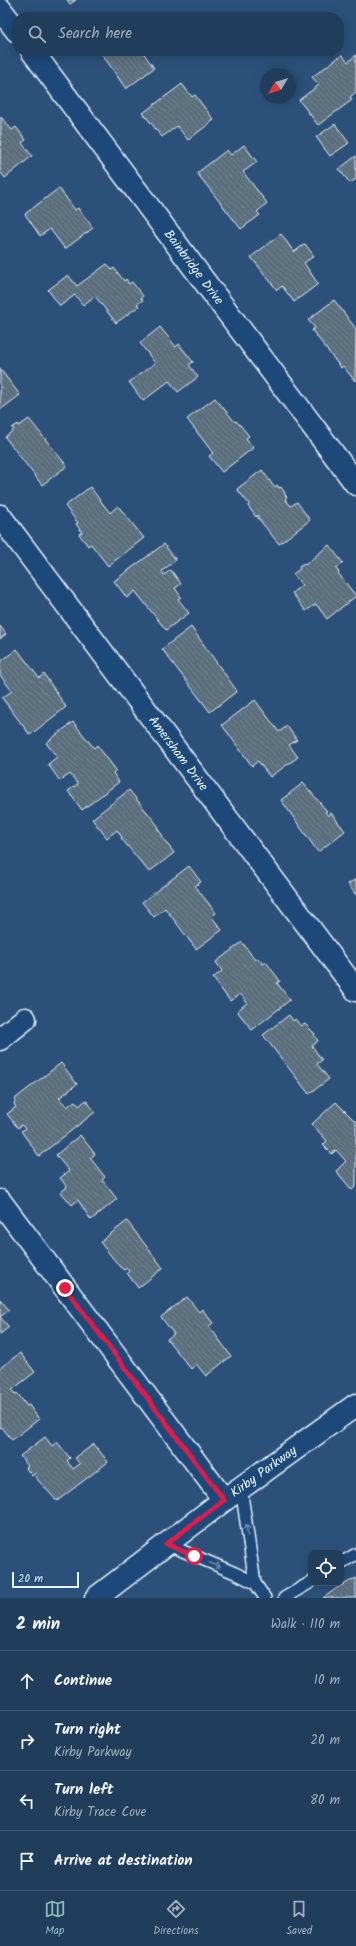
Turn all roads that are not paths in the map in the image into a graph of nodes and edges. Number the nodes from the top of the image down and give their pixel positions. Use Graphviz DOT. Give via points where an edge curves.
graph roads {
  1 [pos="0,9"];
  2 [pos="12,25"];
  3 [pos="36,56"];
  4 [pos="356,484"];
  5 [pos="0,516"];
  6 [pos="356,990"];
  7 [pos="25,1019"];
  8 [pos="0,1039"];
  9 [pos="0,1201"];
  10 [pos="356,1405"];
  11 [pos="242,1488"];
  12 [pos="224,1500"];
  13 [pos="166,1544"];
  14 [pos="356,1554"];
  15 [pos="344,1562"];
  16 [pos="255,1583"];
  17 [pos="308,1584"];
  18 [pos="96,1598"];
  19 [pos="265,1598"];
  20 [pos="284,1598"];
  1 -- 2 [label="street"];
  3 -- 4 [label="street, Bainbridge Drive"];
  5 -- 6 [label="street, Amersham Drive"];
  7 -- 8 [label="street"];
  9 -- 12 [label="street"];
  10 -- 11 [label="street, Kirby Parkway"];
  11 -- 12 [label="street, Kirby Parkway"];
  16 -- 11 [label="lane, one-way"];
  12 -- 13 [label="street, Kirby Parkway"];
  13 -- 16 [label="lane, one-way"];
  13 -- 18 [label="street, Kirby Parkway"];
  14 -- 15 [label="lane"];
  16 -- 19 [label="lane"];
  17 -- 20 [label="lane"];
}
